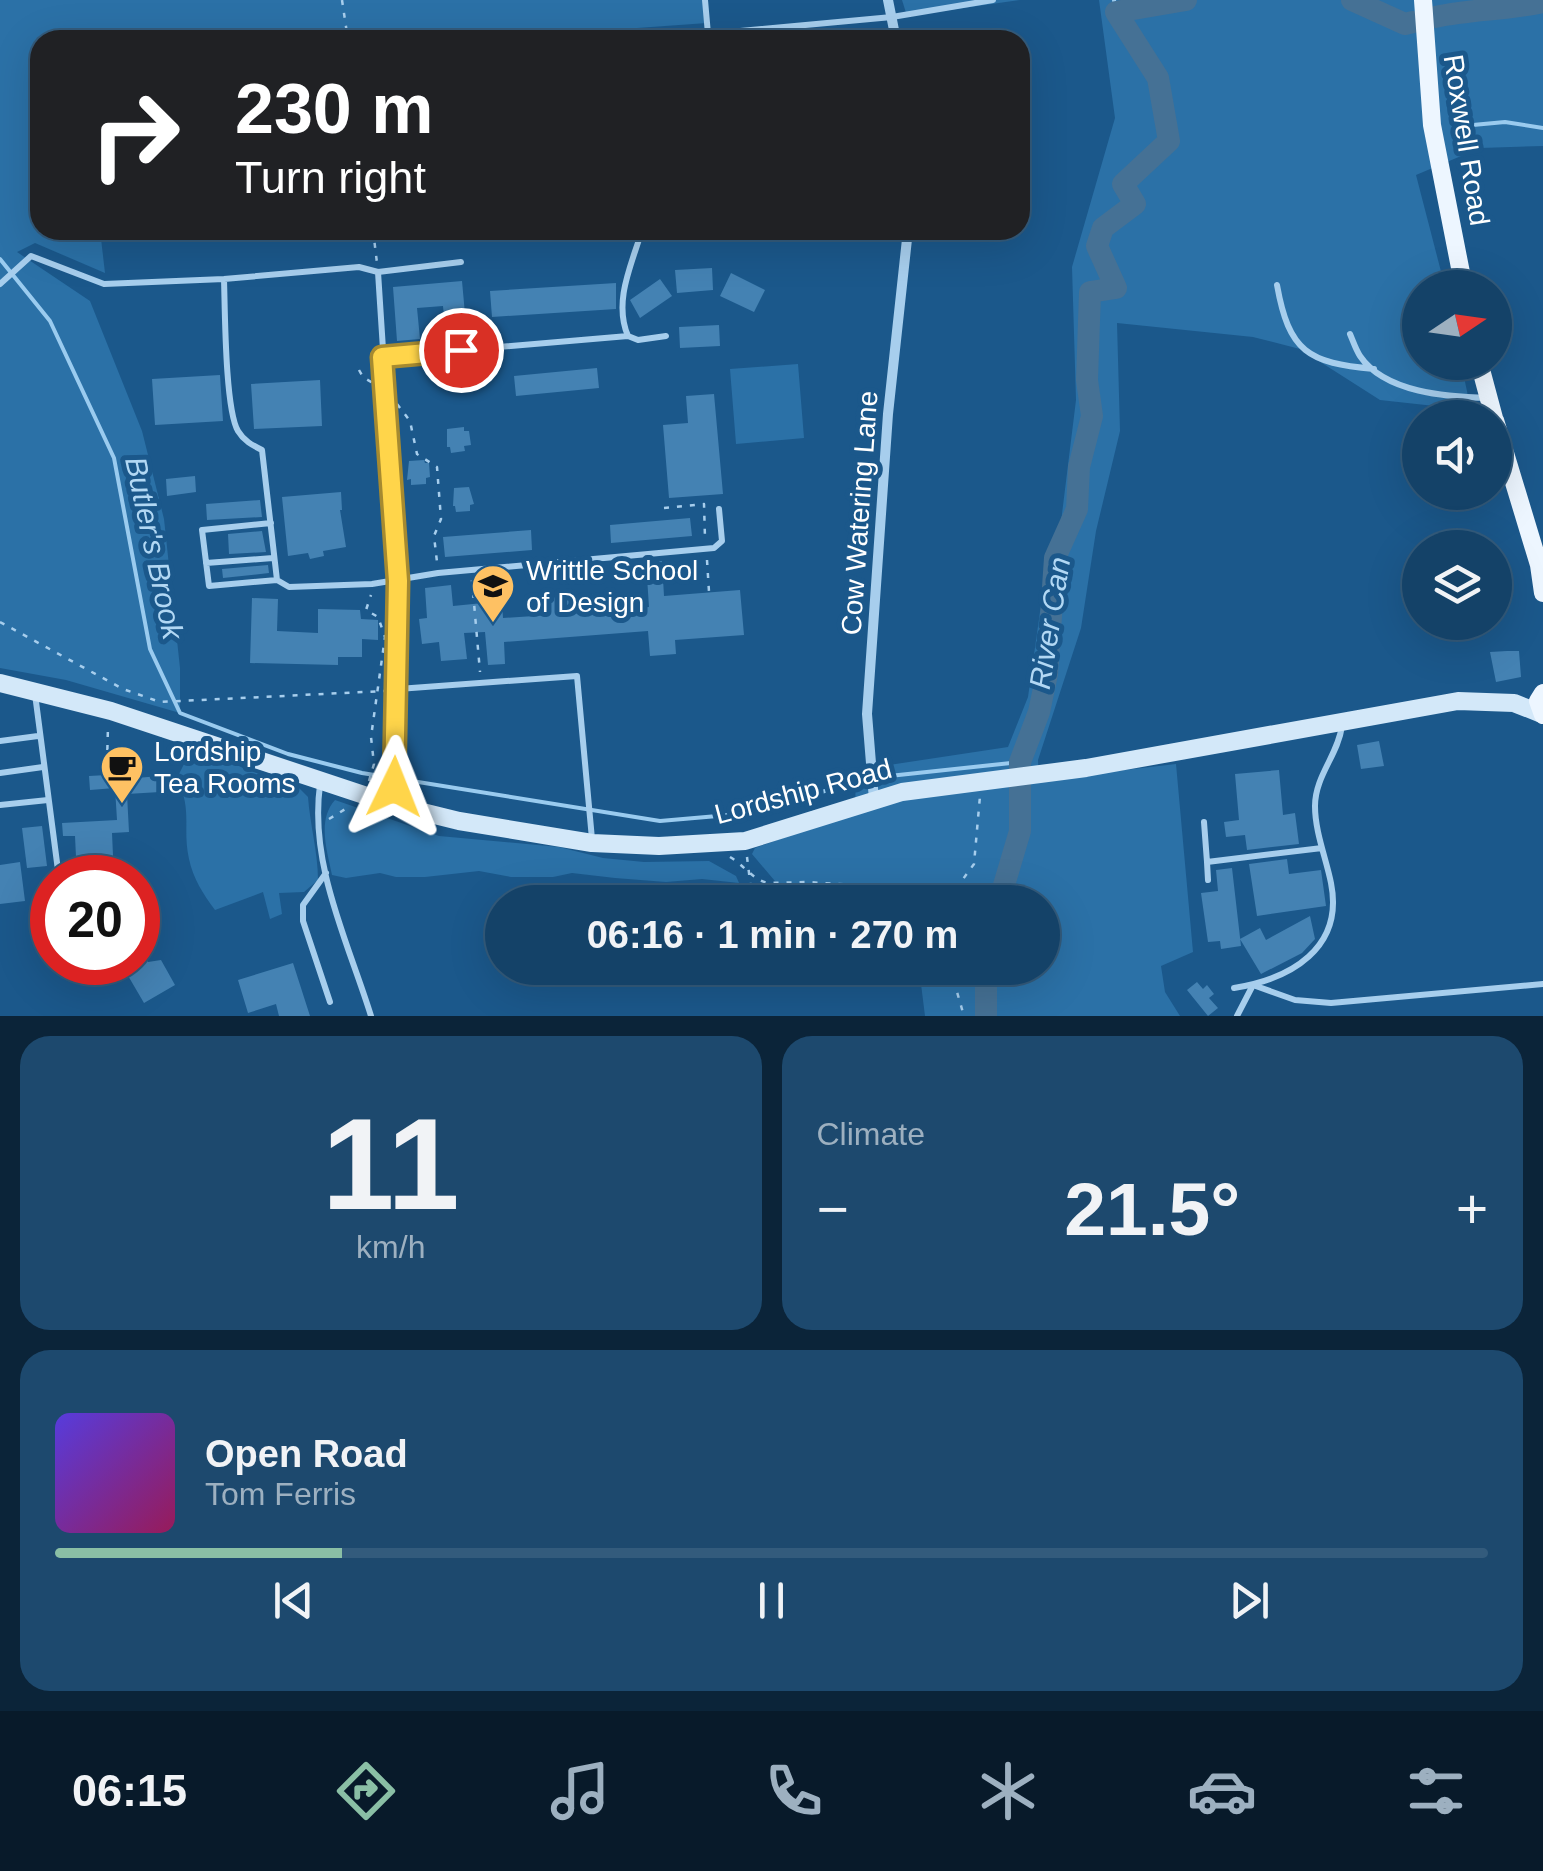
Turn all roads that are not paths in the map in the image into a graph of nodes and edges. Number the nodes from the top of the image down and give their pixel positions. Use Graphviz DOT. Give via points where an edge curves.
graph roads {
  1 [pos="705,0"];
  2 [pos="888,0"];
  3 [pos="993,0"];
  4 [pos="1424,0"];
  5 [pos="892,17"];
  6 [pos="707,30"];
  7 [pos="772,30"];
  8 [pos="894,30"];
  9 [pos="639,240"];
  10 [pos="907,240"];
  11 [pos="460,262"];
  12 [pos="1460,270"];
  13 [pos="378,272"];
  14 [pos="224,279"];
  15 [pos="2,281"];
  16 [pos="1278,284"];
  17 [pos="1350,334"];
  18 [pos="628,336"];
  19 [pos="666,336"];
  20 [pos="382,357"];
  21 [pos="1375,369"];
  22 [pos="1484,380"];
  23 [pos="1489,398"];
  24 [pos="1512,477"];
  25 [pos="719,510"];
  26 [pos="271,523"];
  27 [pos="274,558"];
  28 [pos="206,563"];
  29 [pos="277,580"];
  30 [pos="398,581"];
  31 [pos="1543,593"];
  32 [pos="0,683"];
  33 [pos="398,689"];
  34 [pos="35,692"];
  35 [pos="1542,704"];
  36 [pos="1343,722"];
  37 [pos="39,736"];
  38 [pos="0,741"];
  39 [pos="44,768"];
  40 [pos="0,773"];
  41 [pos="322,779"];
  42 [pos="394,796"];
  43 [pos="48,800"];
  44 [pos="874,800"];
  45 [pos="0,806"];
  46 [pos="1204,822"];
  47 [pos="592,843"];
  48 [pos="1322,848"];
  49 [pos="56,855"];
  50 [pos="1206,862"];
  51 [pos="326,872"];
  52 [pos="1208,880"];
  53 [pos="1543,984"];
  54 [pos="1253,985"];
  55 [pos="1234,988"];
  56 [pos="330,1002"];
  57 [pos="372,1016"];
  58 [pos="1237,1016"];
  1 -- 6 [label="lane"];
  2 -- 5 [label="street"];
  3 -- 5 [label="lane"];
  4 -- 12 [label="main road, Roxwell Road" via="1432,125"];
  5 -- 7 [label="lane"];
  5 -- 8 [label="street"];
  9 -- 18 [label="lane" via="621,302"];
  10 -- 44 [label="street, Cow Watering Lane" via="867,714"];
  11 -- 13 [label="lane"];
  13 -- 14 [label="lane" via="359,267"];
  13 -- 20 [label="lane"];
  14 -- 15 [label="lane" via="104,284 32,256"];
  14 -- 26 [label="lane" via="231,406 236,428 262,450"];
  16 -- 21 [label="lane" via="1287,326 1312,355 1333,365"];
  17 -- 21 [label="lane"];
  18 -- 19 [label="lane"];
  18 -- 20 [label="lane"];
  20 -- 30 [label="lane"];
  21 -- 23 [label="lane" via="1416,391"];
  22 -- 23 [label="main road"];
  24 -- 31 [label="main road"];
  25 -- 30 [label="lane" via="722,541 714,548"];
  26 -- 27 [label="lane"];
  26 -- 28 [label="lane" via="202,530"];
  27 -- 28 [label="lane"];
  27 -- 29 [label="lane"];
  28 -- 29 [label="lane" via="209,586"];
  29 -- 30 [label="lane" via="289,587"];
  30 -- 33 [label="lane"];
  32 -- 34 [label="street, Lordship Road"];
  33 -- 42 [label="lane"];
  33 -- 47 [label="lane" via="577,676"];
  34 -- 37 [label="lane"];
  34 -- 41 [label="street, Lordship Road"];
  35 -- 36 [label="street, Lordship Road" via="1458,701"];
  36 -- 44 [label="street, Lordship Road"];
  36 -- 48 [label="lane" via="1319,780 1315,808"];
  37 -- 38 [label="lane"];
  37 -- 39 [label="lane"];
  39 -- 40 [label="lane"];
  39 -- 43 [label="lane"];
  41 -- 42 [label="street, Lordship Road"];
  41 -- 51 [label="lane" via="316,815"];
  42 -- 47 [label="street, Lordship Road" via="458,821"];
  43 -- 45 [label="lane"];
  43 -- 49 [label="lane"];
  44 -- 47 [label="street, Lordship Road" via="745,841"];
  46 -- 50 [label="lane"];
  48 -- 50 [label="lane"];
  48 -- 54 [label="lane" via="1334,900 1323,942 1314,954"];
  50 -- 52 [label="lane"];
  51 -- 56 [label="lane" via="304,905 303,920"];
  51 -- 57 [label="lane"];
  53 -- 54 [label="lane" via="1331,1003"];
  54 -- 55 [label="lane"];
  54 -- 58 [label="lane"];
}
